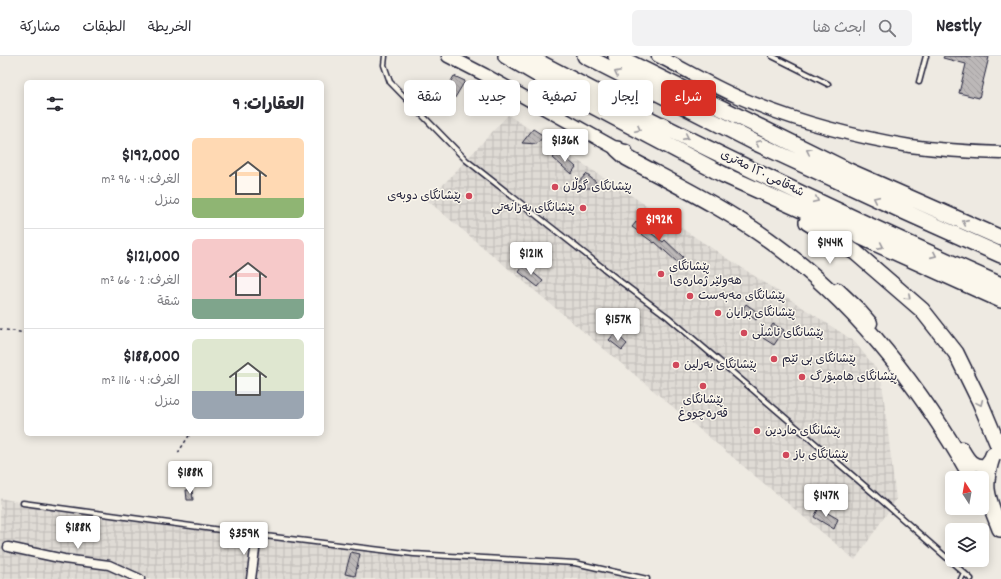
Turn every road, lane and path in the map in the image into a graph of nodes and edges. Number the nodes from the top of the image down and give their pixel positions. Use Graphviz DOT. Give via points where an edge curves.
graph roads {
  1 [pos="385,56"];
  2 [pos="448,56"];
  3 [pos="506,56"];
  4 [pos="527,56"];
  5 [pos="585,56"];
  6 [pos="616,56"];
  7 [pos="658,56"];
  8 [pos="669,56"];
  9 [pos="772,56"];
  10 [pos="926,56"];
  11 [pos="919,82"];
  12 [pos="828,84"];
  13 [pos="1001,146"];
  14 [pos="617,149"];
  15 [pos="1001,153"];
  16 [pos="724,175"];
  17 [pos="1001,238"];
  18 [pos="1001,255"];
  19 [pos="1001,285"];
  20 [pos="1001,300"];
  21 [pos="0,329"];
  22 [pos="24,333"];
  23 [pos="189,436"];
  24 [pos="178,453"];
  25 [pos="997,454"];
  26 [pos="968,471"];
  27 [pos="23,503"];
  28 [pos="989,509"];
  29 [pos="1001,530"];
  30 [pos="257,535"];
  31 [pos="8,547"];
  32 [pos="964,573"];
  33 [pos="140,579"];
  34 [pos="251,579"];
  35 [pos="647,579"];
  36 [pos="961,579"];
  37 [pos="971,579"];
  1 -- 32 [label="lane" via="384,65 390,82 466,160 668,317"];
  2 -- 14 [label="street"];
  3 -- 16 [label="highway, one-way" via="576,97"];
  4 -- 19 [label="highway, شەقامی ١٢٠ مەتری, one-way" via="775,181"];
  18 -- 5 [label="highway, one-way" via="754,142"];
  17 -- 6 [label="highway, one-way" via="849,171"];
  7 -- 15 [label="street" via="736,96 802,120 910,146"];
  8 -- 13 [label="street" via="756,96 840,123 911,138"];
  9 -- 12 [label="lane"];
  10 -- 11 [label="lane"];
  14 -- 25 [label="street" via="630,152 750,218 805,260 857,307 887,341 914,375 971,461 978,465 986,465"];
  14 -- 26 [label="highway" via="627,158 741,221 769,240 824,285 882,344 925,403"];
  16 -- 20 [label="highway, one-way"];
  16 -- 25 [label="highway, one-way" via="812,224 855,252 922,310 956,353 980,402"];
  21 -- 22 [label="path"];
  23 -- 24 [label="path"];
  25 -- 29 [label="highway" via="988,470 986,486"];
  27 -- 30 [label="lane"];
  28 -- 29 [label="highway"];
  30 -- 34 [label="street"];
  30 -- 35 [label="lane" via="414,554 575,563"];
  31 -- 33 [label="street" via="109,565"];
  32 -- 36 [label="lane"];
  32 -- 37 [label="lane"];
}
